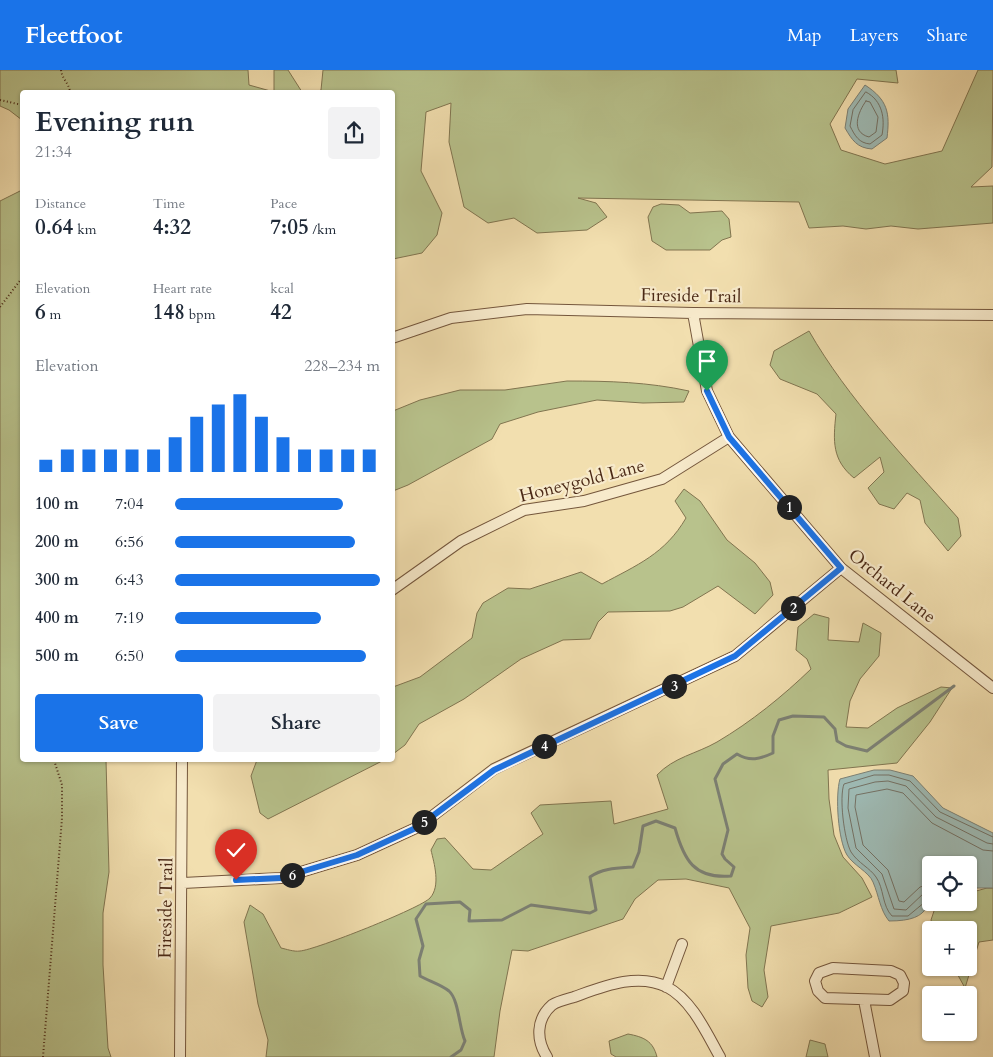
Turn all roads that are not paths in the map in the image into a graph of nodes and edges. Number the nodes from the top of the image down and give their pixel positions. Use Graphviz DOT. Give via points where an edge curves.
graph roads {
  1 [pos="693,313"];
  2 [pos="993,315"];
  3 [pos="395,337"];
  4 [pos="729,437"];
  5 [pos="841,568"];
  6 [pos="395,588"];
  7 [pos="993,688"];
  8 [pos="182,762"];
  9 [pos="183,883"];
  10 [pos="682,944"];
  11 [pos="666,987"];
  12 [pos="864,1000"];
  13 [pos="180,1057"];
  14 [pos="546,1057"];
  15 [pos="720,1057"];
  16 [pos="875,1057"];
  1 -- 2 [label="street, Fireside Trail"];
  1 -- 3 [label="street, Fireside Trail" via="527,308 451,318"];
  1 -- 4 [label="street, Orchard Lane" via="707,391"];
  4 -- 5 [label="street, Orchard Lane"];
  4 -- 6 [label="street, Honeygold Lane" via="662,479 584,502 524,510 462,541"];
  5 -- 7 [label="street, Orchard Lane"];
  5 -- 9 [label="street" via="735,656 494,770 418,827 357,855 281,878"];
  8 -- 9 [label="street, Fireside Trail"];
  9 -- 13 [label="street, Fireside Trail"];
  10 -- 11 [label="street"];
  11 -- 14 [label="street" via="639,981 612,984 553,1004 538,1029 540,1047"];
  11 -- 15 [label="street" via="686,1003"];
  12 -- 12 [label="street" via="898,997 904,983 900,975 891,970 833,968 819,973 815,981 825,998"];
  12 -- 16 [label="street"];
}
